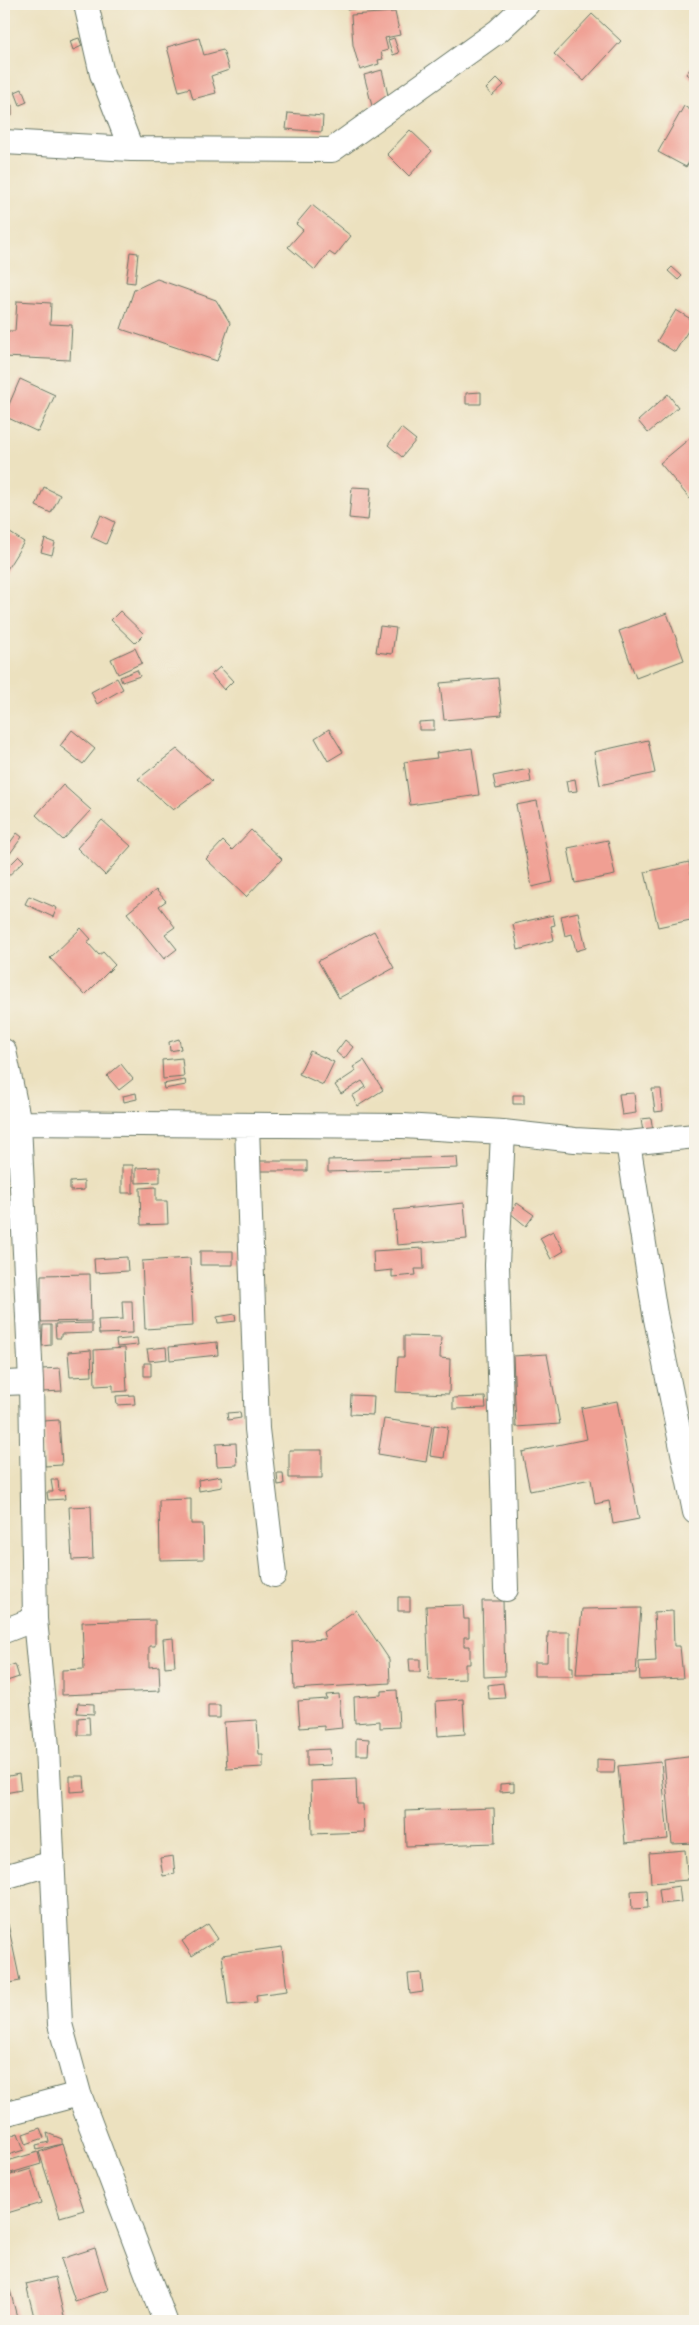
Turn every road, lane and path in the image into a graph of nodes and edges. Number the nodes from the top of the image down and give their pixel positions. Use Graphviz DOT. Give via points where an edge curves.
graph roads {
  1 [pos="86,4"];
  2 [pos="527,4"];
  3 [pos="4,142"];
  4 [pos="131,149"];
  5 [pos="4,1051"];
  6 [pos="11,1125"];
  7 [pos="247,1126"];
  8 [pos="503,1132"];
  9 [pos="695,1136"];
  10 [pos="628,1143"];
  11 [pos="31,1382"];
  12 [pos="4,1383"];
  13 [pos="695,1512"];
  14 [pos="274,1575"];
  15 [pos="506,1589"];
  16 [pos="15,1626"];
  17 [pos="54,1863"];
  18 [pos="4,1877"];
  19 [pos="79,2094"];
  20 [pos="4,2114"];
  21 [pos="165,2321"];
  1 -- 4 [label="street" via="102,74"];
  2 -- 4 [label="street" via="498,31 332,150"];
  3 -- 4 [label="street"];
  5 -- 6 [label="street"];
  6 -- 7 [label="street"];
  6 -- 11 [label="street"];
  7 -- 8 [label="street" via="403,1126"];
  7 -- 14 [label="street" via="258,1429"];
  8 -- 10 [label="street"];
  8 -- 15 [label="street" via="497,1264"];
  9 -- 10 [label="street"];
  10 -- 13 [label="street" via="655,1314"];
  11 -- 12 [label="street"];
  11 -- 16 [label="street"];
  16 -- 17 [label="street" via="47,1747"];
  17 -- 18 [label="street"];
  17 -- 19 [label="street" via="60,2024"];
  19 -- 20 [label="street"];
  19 -- 21 [label="street"];
}
